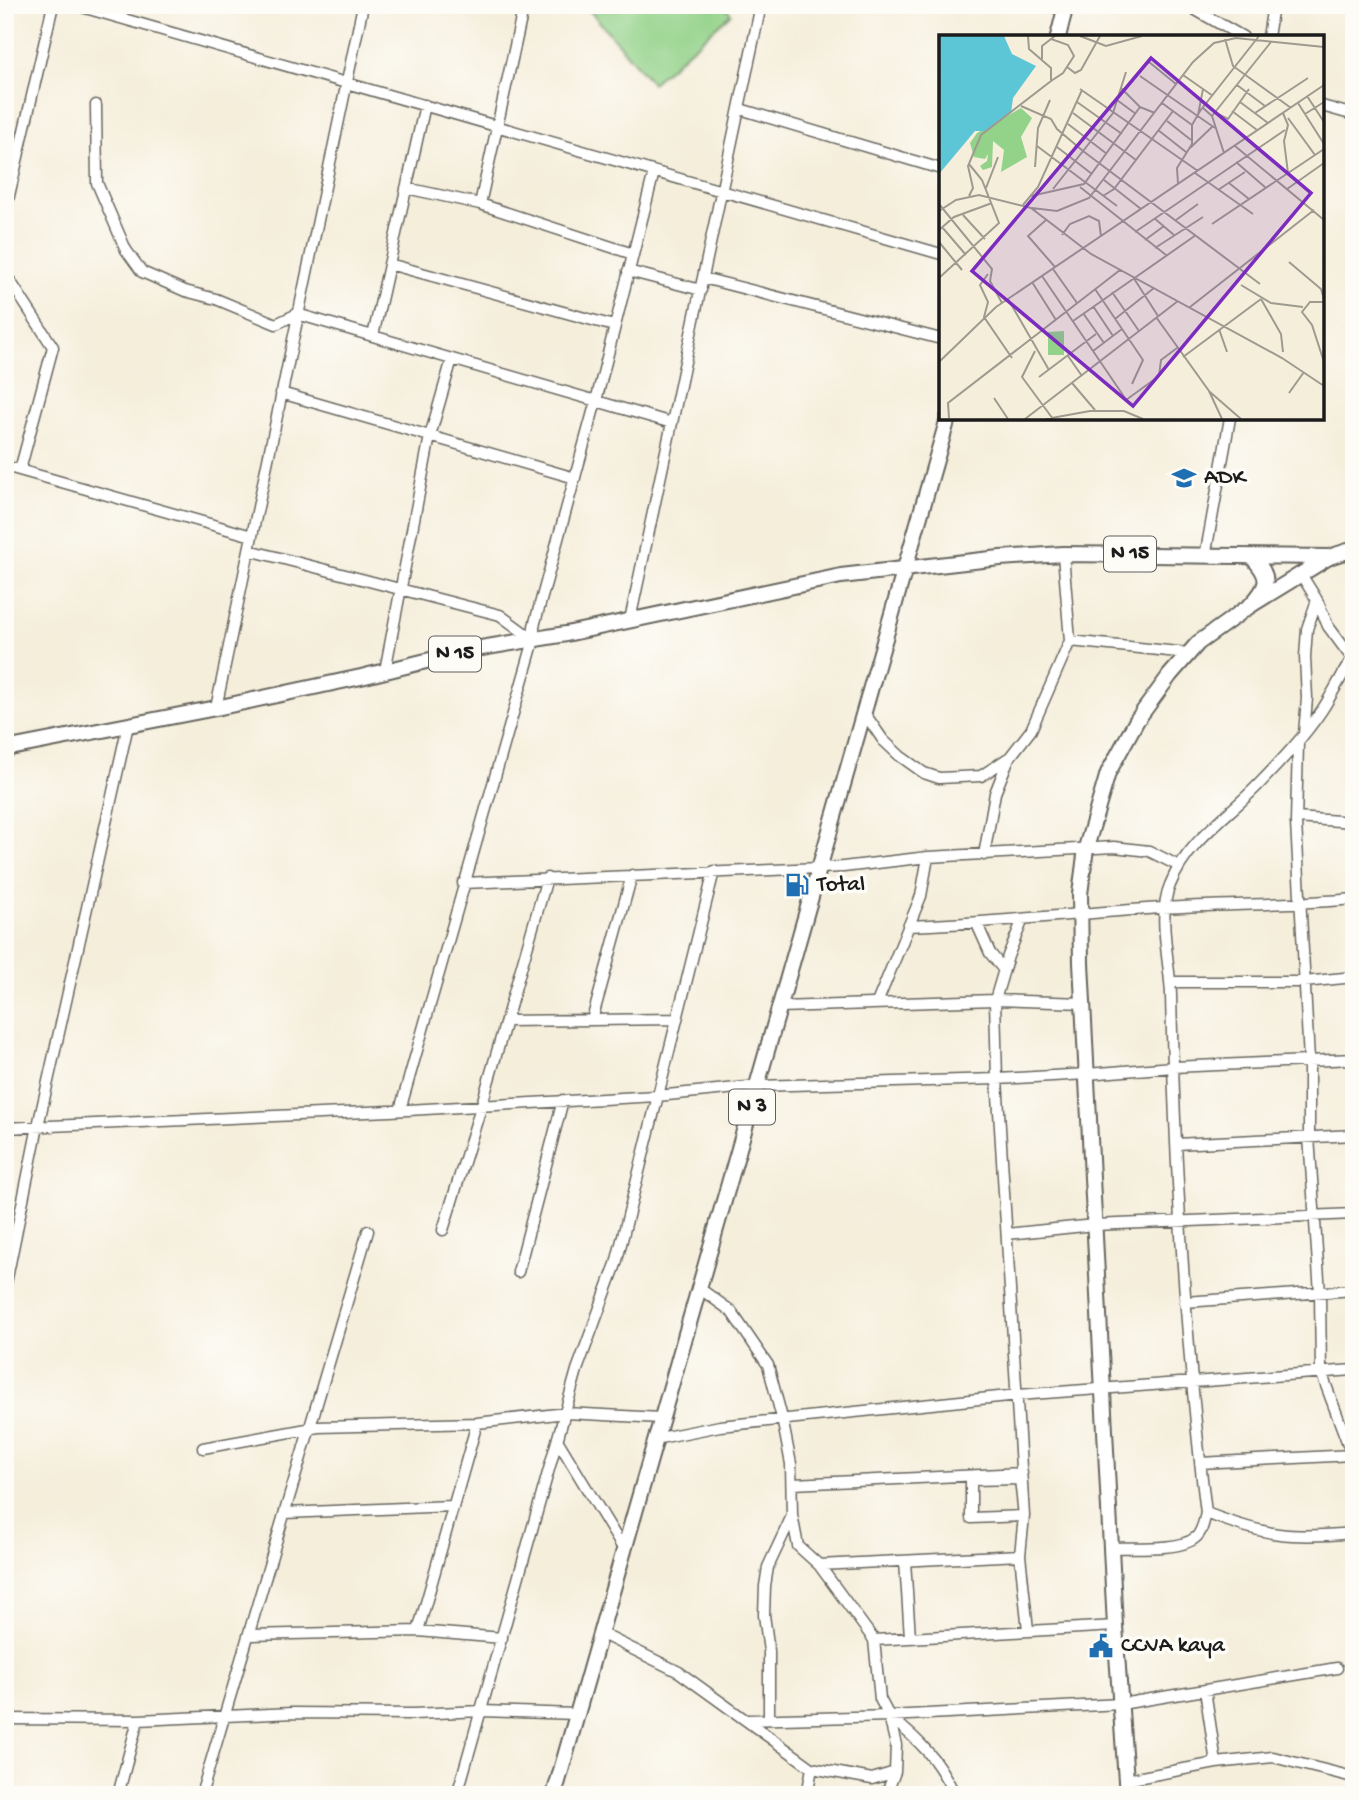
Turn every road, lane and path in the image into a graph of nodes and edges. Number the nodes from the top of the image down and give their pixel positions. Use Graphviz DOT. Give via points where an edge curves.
graph roads {
  1 [pos="53,5"];
  2 [pos="75,5"];
  3 [pos="363,5"];
  4 [pos="524,5"];
  5 [pos="761,5"];
  6 [pos="1046,5"];
  7 [pos="1187,5"];
  8 [pos="1273,5"];
  9 [pos="1066,8"];
  10 [pos="1059,35"];
  11 [pos="1239,35"];
  12 [pos="1268,35"];
  13 [pos="345,82"];
  14 [pos="96,105"];
  15 [pos="425,105"];
  16 [pos="1324,107"];
  17 [pos="740,108"];
  18 [pos="1354,115"];
  19 [pos="496,125"];
  20 [pos="939,168"];
  21 [pos="654,172"];
  22 [pos="406,188"];
  23 [pos="722,192"];
  24 [pos="480,204"];
  25 [pos="5,212"];
  26 [pos="939,253"];
  27 [pos="633,254"];
  28 [pos="389,264"];
  29 [pos="628,271"];
  30 [pos="5,273"];
  31 [pos="704,278"];
  32 [pos="701,290"];
  33 [pos="297,314"];
  34 [pos="614,326"];
  35 [pos="373,336"];
  36 [pos="939,338"];
  37 [pos="452,359"];
  38 [pos="281,393"];
  39 [pos="596,401"];
  40 [pos="947,420"];
  41 [pos="1230,420"];
  42 [pos="672,423"];
  43 [pos="430,436"];
  44 [pos="5,466"];
  45 [pos="20,470"];
  46 [pos="575,478"];
  47 [pos="252,536"];
  48 [pos="1354,549"];
  49 [pos="249,550"];
  50 [pos="1063,554"];
  51 [pos="1205,557"];
  52 [pos="1329,557"];
  53 [pos="1253,558"];
  54 [pos="906,569"];
  55 [pos="1302,576"];
  56 [pos="402,590"];
  57 [pos="1317,600"];
  58 [pos="1251,605"];
  59 [pos="630,620"];
  60 [pos="534,639"];
  61 [pos="1070,641"];
  62 [pos="1188,653"];
  63 [pos="1353,658"];
  64 [pos="386,671"];
  65 [pos="216,708"];
  66 [pos="863,711"];
  67 [pos="128,725"];
  68 [pos="1301,738"];
  69 [pos="5,749"];
  70 [pos="1010,757"];
  71 [pos="981,776"];
  72 [pos="995,793"];
  73 [pos="1296,818"];
  74 [pos="1354,822"];
  75 [pos="1086,848"];
  76 [pos="984,855"];
  77 [pos="928,857"];
  78 [pos="1178,866"];
  79 [pos="820,867"];
  80 [pos="714,871"];
  81 [pos="632,875"];
  82 [pos="547,878"];
  83 [pos="463,883"];
  84 [pos="1354,899"];
  85 [pos="1300,904"];
  86 [pos="1164,908"];
  87 [pos="1079,914"];
  88 [pos="1023,919"];
  89 [pos="977,924"];
  90 [pos="908,926"];
  91 [pos="1003,970"];
  92 [pos="1354,977"];
  93 [pos="1171,982"];
  94 [pos="1304,982"];
  95 [pos="995,1000"];
  96 [pos="877,1003"];
  97 [pos="1084,1003"];
  98 [pos="780,1007"];
  99 [pos="677,1019"];
  100 [pos="593,1020"];
  101 [pos="506,1021"];
  102 [pos="1354,1059"];
  103 [pos="1308,1060"];
  104 [pos="1173,1067"];
  105 [pos="1087,1074"];
  106 [pos="997,1079"];
  107 [pos="757,1086"];
  108 [pos="657,1096"];
  109 [pos="562,1100"];
  110 [pos="482,1104"];
  111 [pos="400,1110"];
  112 [pos="38,1126"];
  113 [pos="5,1128"];
  114 [pos="1354,1135"];
  115 [pos="1308,1137"];
  116 [pos="1176,1144"];
  117 [pos="1354,1213"];
  118 [pos="1315,1215"];
  119 [pos="1180,1221"];
  120 [pos="1094,1225"];
  121 [pos="443,1230"];
  122 [pos="368,1231"];
  123 [pos="1007,1234"];
  124 [pos="518,1272"];
  125 [pos="5,1288"];
  126 [pos="699,1288"];
  127 [pos="1354,1290"];
  128 [pos="1320,1293"];
  129 [pos="1185,1302"];
  130 [pos="1354,1370"];
  131 [pos="1321,1372"];
  132 [pos="1191,1383"];
  133 [pos="1102,1388"];
  134 [pos="1018,1395"];
  135 [pos="566,1413"];
  136 [pos="661,1418"];
  137 [pos="782,1418"];
  138 [pos="477,1423"];
  139 [pos="310,1429"];
  140 [pos="655,1440"];
  141 [pos="558,1441"];
  142 [pos="204,1448"];
  143 [pos="1353,1457"];
  144 [pos="1200,1463"];
  145 [pos="1022,1473"];
  146 [pos="793,1484"];
  147 [pos="452,1506"];
  148 [pos="285,1513"];
  149 [pos="1206,1513"];
  150 [pos="792,1515"];
  151 [pos="1024,1516"];
  152 [pos="1354,1533"];
  153 [pos="1111,1548"];
  154 [pos="624,1550"];
  155 [pos="1020,1555"];
  156 [pos="905,1561"];
  157 [pos="819,1565"];
  158 [pos="1115,1626"];
  159 [pos="1028,1630"];
  160 [pos="418,1631"];
  161 [pos="600,1633"];
  162 [pos="249,1635"];
  163 [pos="910,1637"];
  164 [pos="502,1638"];
  165 [pos="874,1640"];
  166 [pos="1337,1668"];
  167 [pos="1205,1690"];
  168 [pos="1121,1704"];
  169 [pos="482,1711"];
  170 [pos="576,1714"];
  171 [pos="224,1716"];
  172 [pos="889,1716"];
  173 [pos="5,1719"];
  174 [pos="769,1719"];
  175 [pos="138,1720"];
  176 [pos="747,1720"];
  177 [pos="1216,1763"];
  178 [pos="812,1768"];
  179 [pos="895,1772"];
  180 [pos="1353,1777"];
  181 [pos="1127,1787"];
  182 [pos="118,1795"];
  183 [pos="201,1795"];
  184 [pos="457,1795"];
  185 [pos="554,1795"];
  186 [pos="807,1795"];
  187 [pos="886,1795"];
  188 [pos="955,1795"];
  1 -- 25 [label="street"];
  2 -- 13 [label="street"];
  3 -- 13 [label="street"];
  4 -- 19 [label="street"];
  5 -- 17 [label="street"];
  6 -- 9 [label="street"];
  7 -- 11 [label="street"];
  8 -- 12 [label="street"];
  9 -- 10 [label="main road"];
  13 -- 15 [label="street"];
  13 -- 33 [label="street"];
  14 -- 33 [label="street" via="97,183 126,250 142,272 276,324"];
  15 -- 19 [label="street"];
  15 -- 22 [label="street"];
  16 -- 18 [label="street"];
  17 -- 20 [label="street"];
  17 -- 23 [label="street"];
  19 -- 21 [label="street"];
  19 -- 24 [label="street"];
  21 -- 23 [label="street"];
  21 -- 27 [label="street"];
  22 -- 24 [label="street"];
  22 -- 28 [label="street"];
  23 -- 26 [label="street"];
  23 -- 31 [label="street"];
  24 -- 27 [label="street"];
  27 -- 29 [label="street"];
  28 -- 34 [label="street"];
  28 -- 35 [label="street"];
  29 -- 32 [label="street"];
  29 -- 34 [label="street"];
  30 -- 45 [label="street" via="53,347"];
  31 -- 32 [label="street"];
  31 -- 36 [label="street"];
  32 -- 42 [label="street"];
  33 -- 35 [label="street"];
  33 -- 38 [label="street"];
  34 -- 39 [label="street"];
  35 -- 37 [label="street"];
  37 -- 39 [label="street"];
  37 -- 43 [label="street"];
  38 -- 43 [label="street"];
  38 -- 47 [label="street"];
  39 -- 42 [label="street"];
  39 -- 46 [label="street"];
  40 -- 54 [label="main road, N 3"];
  41 -- 51 [label="street"];
  42 -- 59 [label="street"];
  43 -- 46 [label="street"];
  43 -- 56 [label="street"];
  44 -- 45 [label="street"];
  45 -- 47 [label="street"];
  46 -- 60 [label="street"];
  47 -- 49 [label="street"];
  48 -- 52 [label="main road, N 15"];
  49 -- 56 [label="street"];
  49 -- 65 [label="street"];
  50 -- 51 [label="main road, N 15"];
  50 -- 54 [label="main road, N 15"];
  50 -- 61 [label="street"];
  51 -- 53 [label="main road, N 15"];
  52 -- 53 [label="main road, N 15"];
  52 -- 55 [label="main road"];
  53 -- 58 [label="main road" via="1266,582"];
  54 -- 59 [label="main road, N 15" via="841,576"];
  54 -- 66 [label="main road, N 3"];
  55 -- 57 [label="street"];
  55 -- 58 [label="main road"];
  56 -- 60 [label="street" via="500,615"];
  56 -- 64 [label="street"];
  57 -- 63 [label="street" via="1328,626"];
  57 -- 68 [label="street" via="1307,629 1307,698"];
  58 -- 62 [label="main road"];
  59 -- 60 [label="main road, N 15"];
  60 -- 64 [label="main road, N 15"];
  60 -- 83 [label="street"];
  61 -- 62 [label="street"];
  61 -- 70 [label="street" via="1031,730"];
  62 -- 75 [label="main road" via="1144,709 1108,774"];
  63 -- 68 [label="street"];
  64 -- 65 [label="main road, N 15"];
  65 -- 67 [label="main road, N 15"];
  66 -- 71 [label="street" via="883,740 924,773 951,779"];
  66 -- 79 [label="main road, N 3"];
  67 -- 69 [label="main road, N 15"];
  67 -- 112 [label="street"];
  68 -- 73 [label="street"];
  68 -- 78 [label="street"];
  70 -- 71 [label="street"];
  70 -- 72 [label="street"];
  71 -- 72 [label="street"];
  72 -- 76 [label="street"];
  73 -- 74 [label="street"];
  73 -- 85 [label="street"];
  75 -- 76 [label="street"];
  75 -- 78 [label="street" via="1137,848"];
  75 -- 87 [label="main road"];
  76 -- 77 [label="street"];
  77 -- 79 [label="street"];
  77 -- 90 [label="street" via="921,896"];
  78 -- 86 [label="street"];
  79 -- 80 [label="street"];
  79 -- 98 [label="main road, N 3"];
  80 -- 81 [label="street"];
  80 -- 99 [label="street"];
  81 -- 82 [label="street"];
  81 -- 100 [label="street"];
  82 -- 83 [label="street"];
  82 -- 101 [label="street"];
  83 -- 111 [label="street"];
  84 -- 85 [label="street"];
  85 -- 86 [label="street"];
  85 -- 94 [label="street"];
  86 -- 87 [label="street"];
  86 -- 93 [label="street"];
  87 -- 88 [label="street"];
  87 -- 97 [label="main road"];
  88 -- 89 [label="street"];
  88 -- 91 [label="street"];
  89 -- 90 [label="street"];
  89 -- 91 [label="street"];
  90 -- 96 [label="street"];
  91 -- 95 [label="street"];
  92 -- 94 [label="street"];
  93 -- 94 [label="street"];
  93 -- 104 [label="street"];
  94 -- 103 [label="street"];
  95 -- 96 [label="street"];
  95 -- 97 [label="street"];
  95 -- 106 [label="street"];
  96 -- 98 [label="street"];
  97 -- 105 [label="main road"];
  98 -- 107 [label="main road, N 3"];
  99 -- 100 [label="street"];
  99 -- 108 [label="street"];
  100 -- 101 [label="street"];
  101 -- 110 [label="street"];
  102 -- 103 [label="street"];
  103 -- 104 [label="street"];
  103 -- 115 [label="street"];
  104 -- 105 [label="street"];
  104 -- 116 [label="street"];
  105 -- 106 [label="street"];
  105 -- 120 [label="main road"];
  106 -- 107 [label="street"];
  106 -- 123 [label="street"];
  107 -- 108 [label="street"];
  107 -- 126 [label="main road, N 3"];
  108 -- 109 [label="street"];
  108 -- 135 [label="street" via="615,1264"];
  109 -- 110 [label="street"];
  109 -- 124 [label="street"];
  110 -- 111 [label="street"];
  110 -- 121 [label="street"];
  111 -- 112 [label="street"];
  112 -- 113 [label="street"];
  112 -- 125 [label="street"];
  114 -- 115 [label="street"];
  115 -- 116 [label="street"];
  115 -- 118 [label="street"];
  116 -- 119 [label="street"];
  117 -- 118 [label="street"];
  118 -- 119 [label="street"];
  118 -- 128 [label="street"];
  119 -- 120 [label="street"];
  119 -- 129 [label="street"];
  120 -- 123 [label="street"];
  120 -- 133 [label="main road"];
  122 -- 139 [label="street"];
  123 -- 134 [label="street"];
  126 -- 136 [label="main road, N 3"];
  126 -- 137 [label="street" via="731,1311 768,1365"];
  127 -- 128 [label="street"];
  128 -- 129 [label="street"];
  128 -- 131 [label="street"];
  129 -- 132 [label="street"];
  130 -- 131 [label="street"];
  131 -- 132 [label="street"];
  131 -- 143 [label="street"];
  132 -- 133 [label="street"];
  132 -- 144 [label="street"];
  133 -- 134 [label="street"];
  133 -- 153 [label="main road"];
  134 -- 137 [label="street"];
  134 -- 145 [label="street"];
  135 -- 136 [label="street"];
  135 -- 138 [label="street"];
  135 -- 141 [label="street"];
  136 -- 140 [label="main road, N 3"];
  137 -- 140 [label="street"];
  137 -- 146 [label="street"];
  138 -- 139 [label="street"];
  138 -- 147 [label="street"];
  139 -- 142 [label="street"];
  139 -- 148 [label="street"];
  140 -- 154 [label="main road, N 3"];
  141 -- 154 [label="street"];
  141 -- 164 [label="street"];
  143 -- 144 [label="street"];
  144 -- 149 [label="street"];
  145 -- 146 [label="street"];
  145 -- 151 [label="street"];
  146 -- 150 [label="street"];
  147 -- 148 [label="street"];
  147 -- 160 [label="street"];
  148 -- 162 [label="street"];
  149 -- 152 [label="street" via="1278,1535"];
  149 -- 153 [label="street" via="1195,1538 1179,1545"];
  150 -- 157 [label="street" via="798,1546"];
  150 -- 174 [label="street" via="768,1566 765,1586"];
  151 -- 151 [label="street" via="971,1518 971,1480 1020,1479"];
  151 -- 155 [label="street"];
  153 -- 158 [label="main road"];
  154 -- 161 [label="main road, N 3"];
  155 -- 156 [label="street"];
  155 -- 159 [label="street"];
  156 -- 157 [label="street"];
  156 -- 163 [label="street"];
  157 -- 165 [label="street"];
  158 -- 159 [label="street"];
  158 -- 168 [label="main road"];
  159 -- 163 [label="street"];
  160 -- 162 [label="street"];
  160 -- 164 [label="street"];
  161 -- 170 [label="main road, N 3"];
  161 -- 176 [label="street" via="679,1672"];
  162 -- 171 [label="street"];
  163 -- 165 [label="street"];
  164 -- 169 [label="street"];
  165 -- 172 [label="street" via="880,1699"];
  166 -- 167 [label="street"];
  167 -- 168 [label="street"];
  167 -- 177 [label="street"];
  168 -- 172 [label="street"];
  168 -- 181 [label="main road"];
  169 -- 170 [label="street"];
  169 -- 171 [label="street"];
  169 -- 184 [label="street"];
  170 -- 185 [label="main road, N 3"];
  171 -- 175 [label="street"];
  171 -- 183 [label="street"];
  172 -- 174 [label="street"];
  172 -- 179 [label="street" via="896,1745"];
  172 -- 188 [label="street" via="927,1748"];
  173 -- 175 [label="street"];
  174 -- 176 [label="street"];
  175 -- 182 [label="street"];
  176 -- 178 [label="street"];
  177 -- 180 [label="street" via="1273,1757"];
  177 -- 181 [label="street"];
  178 -- 179 [label="street" via="872,1779"];
  178 -- 186 [label="street"];
  179 -- 187 [label="street"];
}
